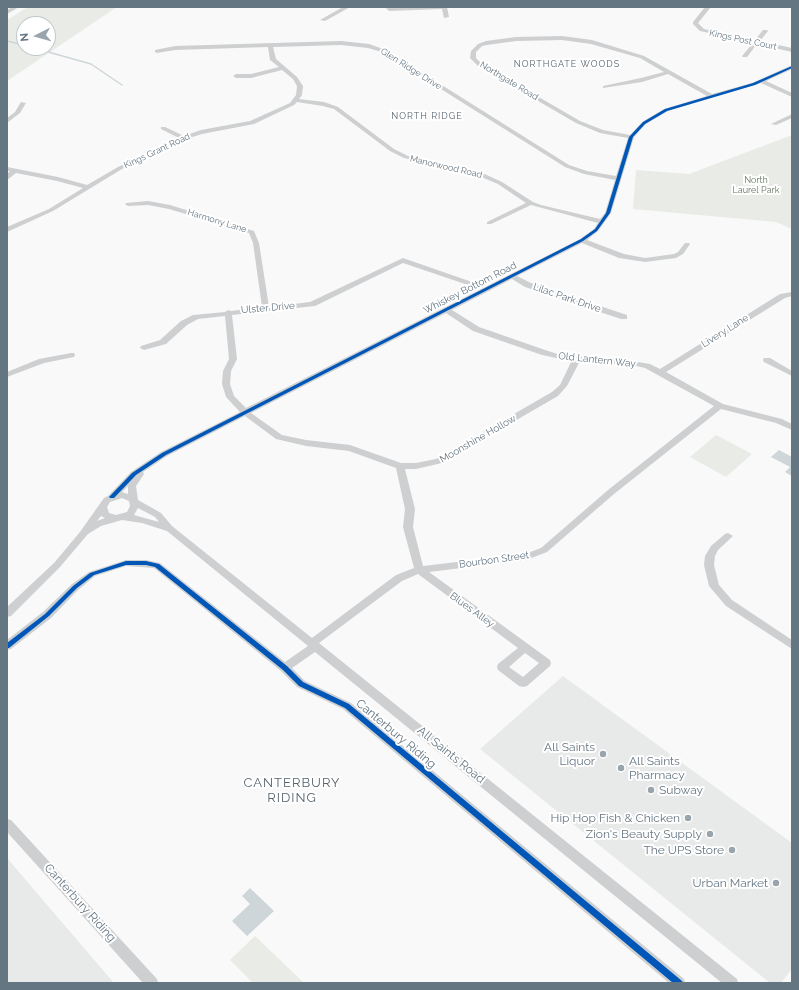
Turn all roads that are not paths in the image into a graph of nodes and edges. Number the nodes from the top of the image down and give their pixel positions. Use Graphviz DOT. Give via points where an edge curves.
graph roads {
  1 [pos="16,7"];
  2 [pos="347,7"];
  3 [pos="388,7"];
  4 [pos="444,7"];
  5 [pos="708,7"];
  6 [pos="7,12"];
  7 [pos="446,17"];
  8 [pos="323,20"];
  9 [pos="765,31"];
  10 [pos="756,42"];
  11 [pos="270,45"];
  12 [pos="792,50"];
  13 [pos="156,51"];
  14 [pos="745,56"];
  15 [pos="792,67"];
  16 [pos="283,68"];
  17 [pos="670,72"];
  18 [pos="236,76"];
  19 [pos="761,81"];
  20 [pos="605,87"];
  21 [pos="792,95"];
  22 [pos="711,96"];
  23 [pos="296,100"];
  24 [pos="23,103"];
  25 [pos="792,116"];
  26 [pos="7,120"];
  27 [pos="774,124"];
  28 [pos="163,128"];
  29 [pos="631,137"];
  30 [pos="184,138"];
  31 [pos="7,169"];
  32 [pos="14,170"];
  33 [pos="7,178"];
  34 [pos="619,179"];
  35 [pos="87,187"];
  36 [pos="531,203"];
  37 [pos="128,204"];
  38 [pos="602,222"];
  39 [pos="489,223"];
  40 [pos="7,230"];
  41 [pos="582,240"];
  42 [pos="687,244"];
  43 [pos="512,276"];
  44 [pos="468,282"];
  45 [pos="792,294"];
  46 [pos="266,309"];
  47 [pos="447,310"];
  48 [pos="228,312"];
  49 [pos="624,317"];
  50 [pos="144,348"];
  51 [pos="71,355"];
  52 [pos="577,359"];
  53 [pos="767,360"];
  54 [pos="660,372"];
  55 [pos="792,374"];
  56 [pos="7,375"];
  57 [pos="720,406"];
  58 [pos="245,412"];
  59 [pos="792,427"];
  60 [pos="400,466"];
  61 [pos="145,467"];
  62 [pos="112,497"];
  63 [pos="134,500"];
  64 [pos="102,507"];
  65 [pos="119,518"];
  66 [pos="168,528"];
  67 [pos="83,534"];
  68 [pos="728,536"];
  69 [pos="419,570"];
  70 [pos="7,613"];
  71 [pos="314,645"];
  72 [pos="792,645"];
  73 [pos="7,646"];
  74 [pos="525,648"];
  75 [pos="285,668"];
  76 [pos="7,824"];
  77 [pos="152,983"];
  78 [pos="679,983"];
  79 [pos="732,983"];
  1 -- 6 [label="street"];
  2 -- 8 [label="street"];
  3 -- 4 [label="street"];
  4 -- 7 [label="street"];
  5 -- 10 [label="street, Kings Post Court" via="695,23 702,30"];
  9 -- 10 [label="street"];
  10 -- 12 [label="street, Kings Post Court"];
  10 -- 14 [label="street"];
  11 -- 13 [label="street, Glen Ridge Drive"];
  11 -- 16 [label="street" via="273,60"];
  11 -- 34 [label="street, Glen Ridge Drive" via="351,43 376,48 567,166 586,173"];
  15 -- 19 [label="street, Whiskey Bottom Road"];
  16 -- 18 [label="street" via="251,76"];
  16 -- 23 [label="street" via="300,86"];
  17 -- 20 [label="street"];
  17 -- 22 [label="street, Northgate Road"];
  17 -- 29 [label="street, Northgate Road" via="631,53 577,40 499,40 480,45 473,52 480,65 578,122 602,132"];
  19 -- 21 [label="street"];
  19 -- 22 [label="street, Whiskey Bottom Road"];
  22 -- 29 [label="street, Whiskey Bottom Road" via="666,110 644,123"];
  23 -- 30 [label="street, Kings Grant Road" via="252,123 201,132"];
  23 -- 36 [label="street, Manorwood Road" via="336,108 399,154 413,160 461,168 484,175"];
  24 -- 26 [label="street" via="18,113"];
  25 -- 27 [label="street"];
  28 -- 30 [label="street"];
  29 -- 34 [label="street, Whiskey Bottom Road"];
  30 -- 35 [label="street, Kings Grant Road" via="120,168"];
  31 -- 32 [label="street"];
  32 -- 33 [label="street"];
  32 -- 35 [label="street"];
  34 -- 38 [label="street, Whiskey Bottom Road"];
  35 -- 40 [label="street, Kings Grant Road" via="51,210"];
  36 -- 38 [label="street, Manorwood Road"];
  36 -- 39 [label="street"];
  37 -- 46 [label="street, Harmony Lane" via="148,203 170,207 252,232"];
  38 -- 41 [label="street, Whiskey Bottom Road"];
  41 -- 42 [label="street" via="622,256 645,260 676,256"];
  41 -- 43 [label="street, Whiskey Bottom Road"];
  43 -- 47 [label="street, Whiskey Bottom Road"];
  43 -- 49 [label="street, Lilac Park Drive" via="528,285"];
  44 -- 46 [label="street, Ulster Drive" via="407,261 393,264 312,304"];
  45 -- 54 [label="street, Livery Lane" via="782,296"];
  46 -- 48 [label="street, Ulster Drive"];
  47 -- 52 [label="street, Old Lantern Way" via="476,329 545,353"];
  47 -- 58 [label="street, Whiskey Bottom Road"];
  48 -- 50 [label="street, Ulster Drive" via="189,319 163,342"];
  48 -- 58 [label="street" via="233,359 227,371 226,384 230,397"];
  51 -- 56 [label="street"];
  52 -- 54 [label="street, Old Lantern Way" via="632,363"];
  52 -- 60 [label="street, Moonshine Hollow" via="563,386 555,394 439,461 416,466"];
  53 -- 55 [label="street"];
  54 -- 57 [label="street, Old Lantern Way"];
  57 -- 59 [label="street, Old Lantern Way" via="779,421"];
  57 -- 69 [label="street, Bourbon Street" via="611,492 544,550 526,557"];
  58 -- 60 [label="street, Moonshine Hollow" via="279,437 350,448"];
  58 -- 61 [label="street, Whiskey Bottom Road" via="164,454"];
  60 -- 69 [label="street" via="410,509 408,527"];
  61 -- 62 [label="street, Whiskey Bottom Road" via="134,474"];
  61 -- 63 [label="street, Whiskey Bottom Road" via="132,486"];
  62 -- 63 [label="street" via="123,495"];
  62 -- 64 [label="street"];
  63 -- 65 [label="street" via="133,510"];
  63 -- 66 [label="street, All Saints Road" via="158,515"];
  64 -- 65 [label="street" via="105,515"];
  64 -- 67 [label="street"];
  65 -- 66 [label="street, All Saints Road" via="143,520"];
  65 -- 67 [label="street" via="98,524"];
  66 -- 71 [label="street, All Saints Road"];
  67 -- 70 [label="street" via="43,580"];
  68 -- 72 [label="street" via="714,548 710,556 709,565 714,586 729,603"];
  69 -- 71 [label="street, Bourbon Street" via="399,578"];
  69 -- 74 [label="street, Blues Alley"];
  71 -- 75 [label="street"];
  71 -- 79 [label="street, All Saints Road"];
  73 -- 75 [label="street, Canterbury Riding" via="47,615 92,574 115,565 146,563 157,565"];
  75 -- 78 [label="street, Canterbury Riding" via="301,684 347,706"];
  76 -- 77 [label="street, Canterbury Riding"];
}
